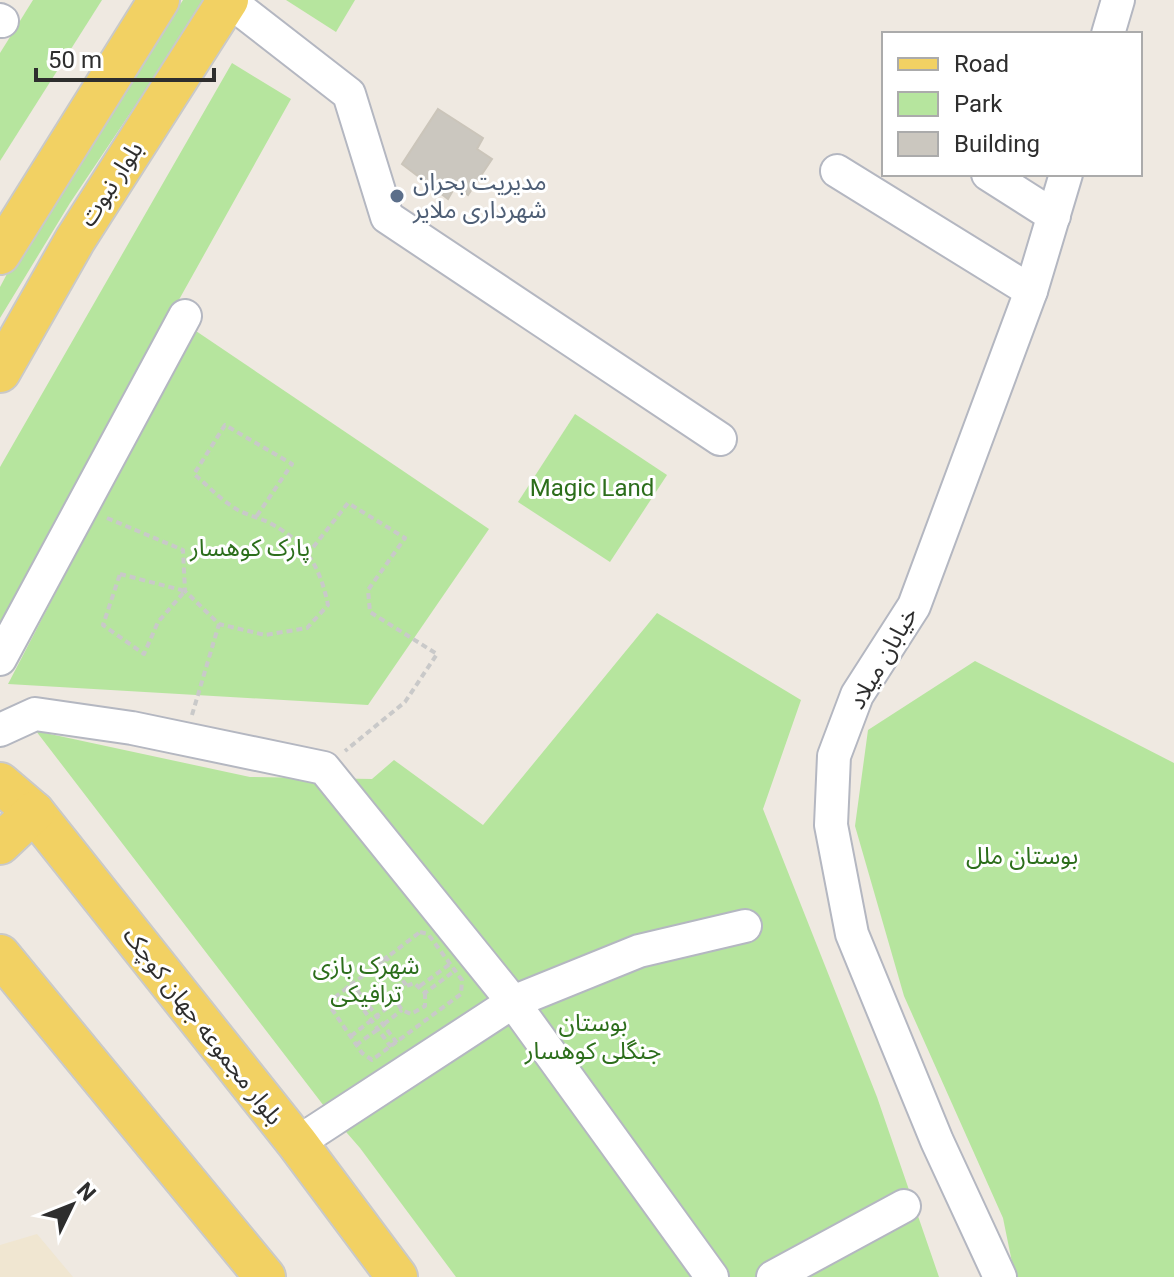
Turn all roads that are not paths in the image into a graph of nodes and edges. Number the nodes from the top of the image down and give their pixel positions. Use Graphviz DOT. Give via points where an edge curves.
graph roads {
  1 [pos="159,0"];
  2 [pos="228,0"];
  3 [pos="1118,0"];
  4 [pos="1109,32"];
  5 [pos="837,171"];
  6 [pos="991,176"];
  7 [pos="1065,176"];
  8 [pos="1054,216"];
  9 [pos="0,254"];
  10 [pos="1031,291"];
  11 [pos="185,316"];
  12 [pos="0,372"];
  13 [pos="720,439"];
  14 [pos="0,659"];
  15 [pos="0,730"];
  16 [pos="0,783"];
  17 [pos="34,812"];
  18 [pos="0,844"];
  19 [pos="745,926"];
  20 [pos="0,955"];
  21 [pos="513,1002"];
  22 [pos="297,1143"];
  23 [pos="904,1206"];
  24 [pos="265,1277"];
  25 [pos="397,1277"];
  26 [pos="712,1277"];
  27 [pos="773,1277"];
  28 [pos="1000,1277"];
  1 -- 9 [label="main road"];
  2 -- 12 [label="main road, بلوار نبوت" via="75,240"];
  2 -- 13 [label="street" via="349,94 387,217"];
  3 -- 4 [label="street"];
  5 -- 10 [label="street"];
  6 -- 8 [label="street"];
  7 -- 8 [label="street, خیابان میلاد"];
  8 -- 10 [label="street, خیابان میلاد"];
  10 -- 28 [label="street, خیابان میلاد" via="914,606 852,707 834,756 832,811 852,934"];
  11 -- 14 [label="street"];
  15 -- 21 [label="street" via="35,714 132,728 324,768"];
  16 -- 17 [label="main road, بلوار مجموعه جهان کوچک"];
  17 -- 18 [label="main road"];
  17 -- 22 [label="main road, بلوار مجموعه جهان کوچک"];
  19 -- 21 [label="street" via="639,951"];
  20 -- 24 [label="main road"];
  21 -- 22 [label="street"];
  21 -- 26 [label="street"];
  22 -- 25 [label="main road, بلوار مجموعه جهان کوچک"];
  23 -- 27 [label="street"];
}
